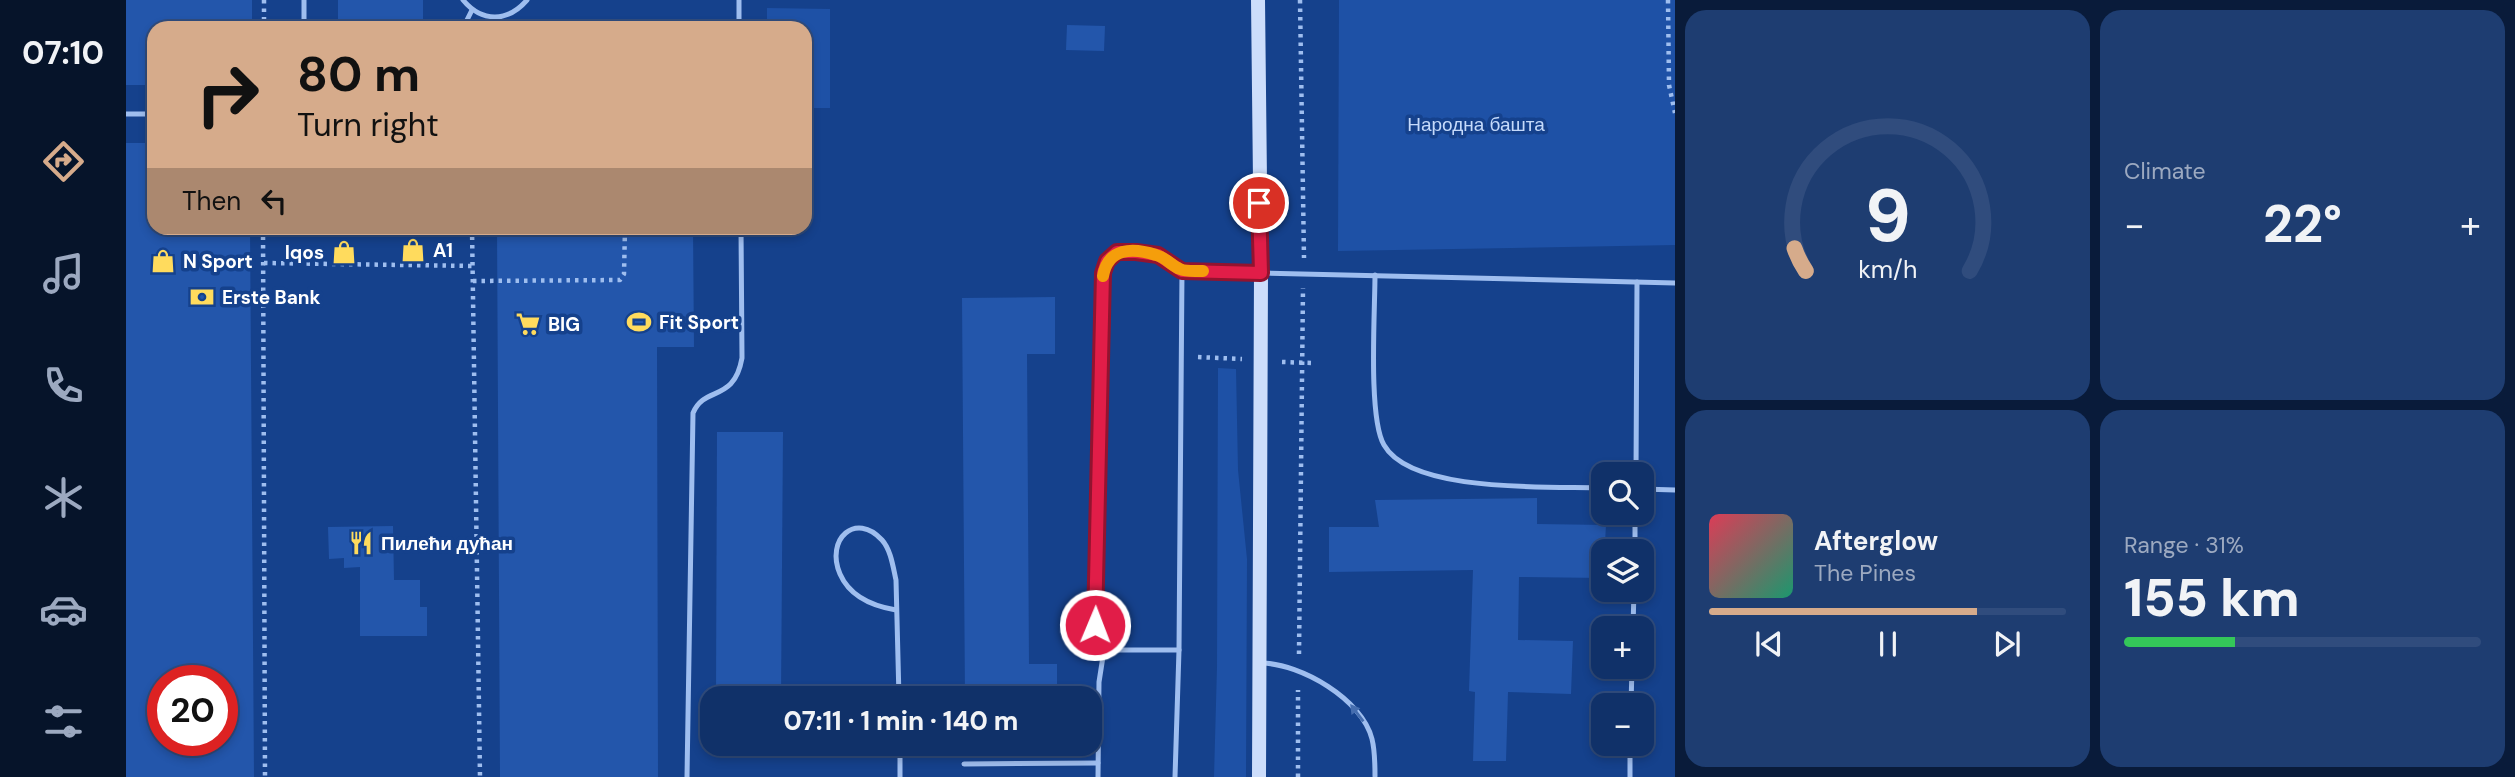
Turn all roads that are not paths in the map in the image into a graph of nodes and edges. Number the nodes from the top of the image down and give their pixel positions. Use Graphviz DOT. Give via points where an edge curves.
graph roads {
  1 [pos="304,0"];
  2 [pos="463,0"];
  3 [pos="527,0"];
  4 [pos="739,0"];
  5 [pos="1258,0"];
  6 [pos="472,10"];
  7 [pos="304,21"];
  8 [pos="466,21"];
  9 [pos="739,21"];
  10 [pos="126,114"];
  11 [pos="147,114"];
  12 [pos="741,235"];
  13 [pos="1182,271"];
  14 [pos="1261,273"];
  15 [pos="1375,275"];
  16 [pos="1637,282"];
  17 [pos="1675,283"];
  18 [pos="1636,462"];
  19 [pos="1591,488"];
  20 [pos="1654,489"];
  21 [pos="1675,490"];
  22 [pos="896,610"];
  23 [pos="1104,650"];
  24 [pos="1179,650"];
  25 [pos="1261,663"];
  26 [pos="899,686"];
  27 [pos="900,756"];
  28 [pos="1630,756"];
  29 [pos="1098,763"];
  30 [pos="964,764"];
  31 [pos="1375,776"];
  32 [pos="687,777"];
  33 [pos="901,777"];
  34 [pos="1098,777"];
  35 [pos="1175,777"];
  36 [pos="1259,777"];
  37 [pos="1629,777"];
  1 -- 7 [label="lane"];
  2 -- 6 [label="lane"];
  3 -- 6 [label="lane" via="519,9 496,18"];
  4 -- 9 [label="lane"];
  5 -- 14 [label="street"];
  6 -- 8 [label="lane"];
  10 -- 11 [label="lane"];
  12 -- 32 [label="lane" via="740,372 734,383 697,403 693,413"];
  13 -- 14 [label="lane"];
  13 -- 23 [label="lane" via="1158,255 1117,252 1103,273 1095,625 1096,640"];
  13 -- 24 [label="lane"];
  14 -- 15 [label="lane"];
  14 -- 25 [label="street"];
  15 -- 16 [label="lane"];
  15 -- 19 [label="lane" via="1376,418 1384,446 1403,463 1439,479"];
  16 -- 17 [label="lane"];
  16 -- 18 [label="lane"];
  20 -- 21 [label="lane"];
  22 -- 22 [label="lane" via="896,580 885,545 869,530 849,531 835,550 845,584 856,596"];
  22 -- 26 [label="lane"];
  23 -- 24 [label="lane"];
  23 -- 29 [label="lane"];
  24 -- 35 [label="lane"];
  31 -- 25 [label="lane, one-way" via="1372,737 1349,702 1299,673"];
  25 -- 36 [label="street"];
  27 -- 33 [label="lane"];
  28 -- 37 [label="lane"];
  29 -- 30 [label="lane"];
  29 -- 34 [label="lane"];
}
